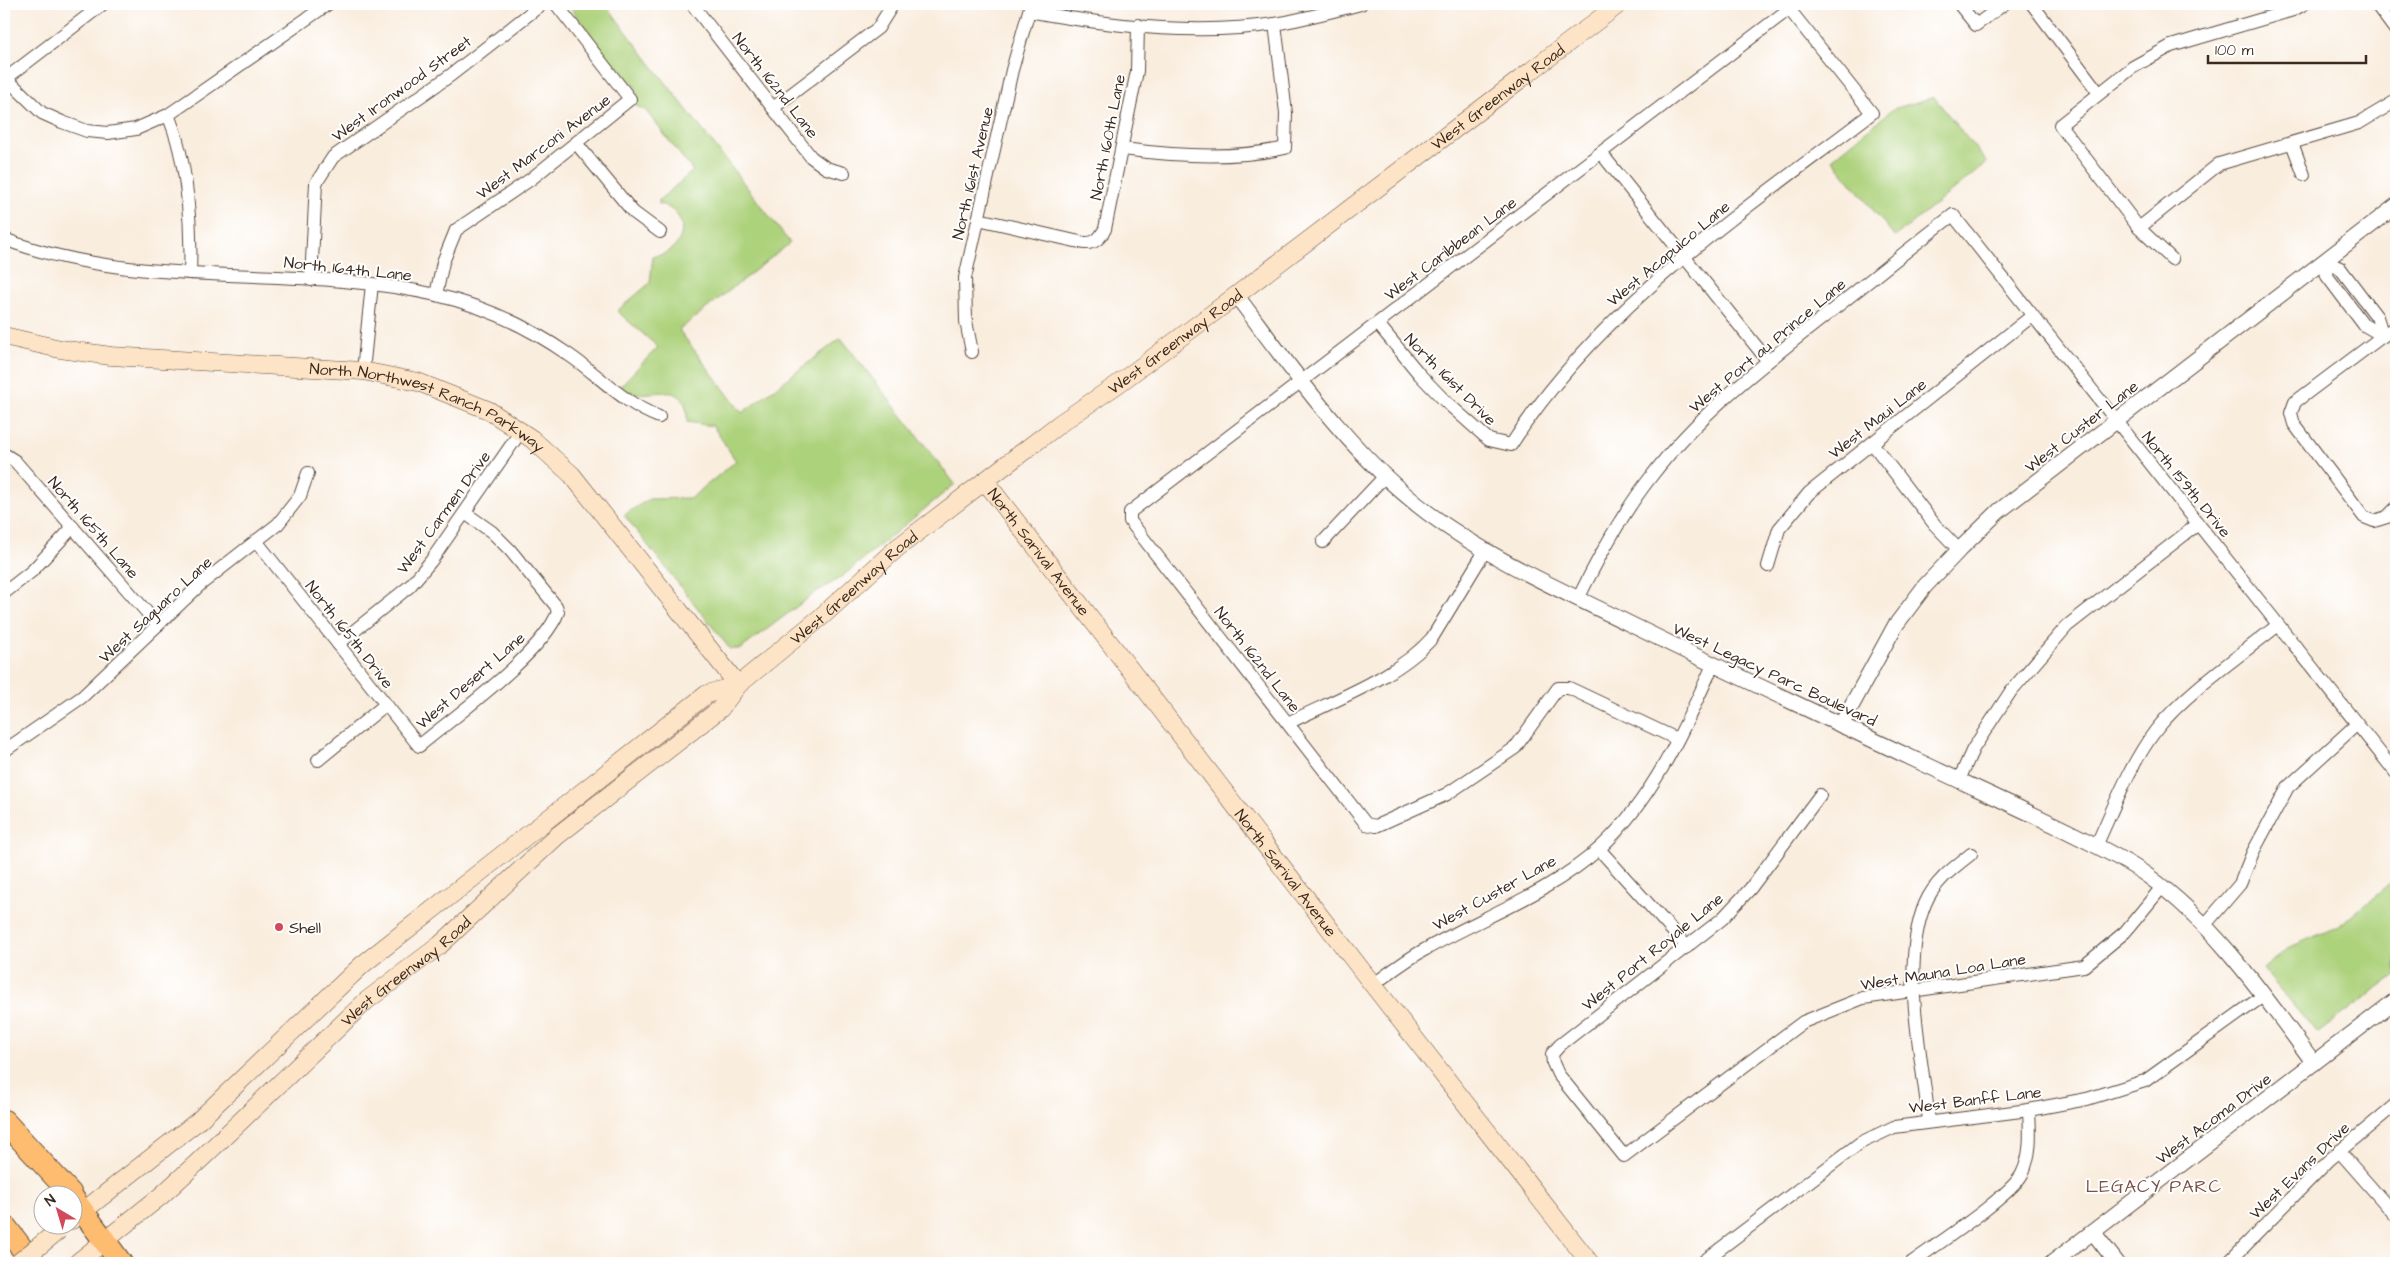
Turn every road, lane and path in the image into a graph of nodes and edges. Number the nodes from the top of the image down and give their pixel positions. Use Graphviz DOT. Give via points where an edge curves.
graph roads {
  1 [pos="100,4"];
  2 [pos="328,4"];
  3 [pos="542,4"];
  4 [pos="556,4"];
  5 [pos="692,4"];
  6 [pos="894,4"];
  7 [pos="1361,4"];
  8 [pos="1619,4"];
  9 [pos="1959,4"];
  10 [pos="2004,4"];
  11 [pos="2032,4"];
  12 [pos="2304,4"];
  13 [pos="2376,4"];
  14 [pos="1030,7"];
  15 [pos="1789,9"];
  16 [pos="1275,24"];
  17 [pos="1138,25"];
  18 [pos="2395,28"];
  19 [pos="5,79"];
  20 [pos="2099,93"];
  21 [pos="2396,101"];
  22 [pos="773,108"];
  23 [pos="168,115"];
  24 [pos="576,143"];
  25 [pos="2292,143"];
  26 [pos="1123,149"];
  27 [pos="1601,152"];
  28 [pos="844,173"];
  29 [pos="2304,175"];
  30 [pos="2396,206"];
  31 [pos="1953,215"];
  32 [pos="978,220"];
  33 [pos="2139,228"];
  34 [pos="660,232"];
  35 [pos="4,239"];
  36 [pos="1685,256"];
  37 [pos="2172,259"];
  38 [pos="2324,261"];
  39 [pos="190,273"];
  40 [pos="311,280"];
  41 [pos="372,284"];
  42 [pos="436,295"];
  43 [pos="1236,295"];
  44 [pos="2364,300"];
  45 [pos="2352,309"];
  46 [pos="2032,316"];
  47 [pos="1378,324"];
  48 [pos="2396,326"];
  49 [pos="4,336"];
  50 [pos="2383,336"];
  51 [pos="972,352"];
  52 [pos="1768,361"];
  53 [pos="363,371"];
  54 [pos="1301,381"];
  55 [pos="659,416"];
  56 [pos="2116,421"];
  57 [pos="522,431"];
  58 [pos="1872,443"];
  59 [pos="1511,445"];
  60 [pos="4,454"];
  61 [pos="308,473"];
  62 [pos="1385,476"];
  63 [pos="985,481"];
  64 [pos="2396,508"];
  65 [pos="1130,512"];
  66 [pos="465,513"];
  67 [pos="2198,524"];
  68 [pos="73,527"];
  69 [pos="257,542"];
  70 [pos="1323,542"];
  71 [pos="1959,550"];
  72 [pos="1485,551"];
  73 [pos="1768,566"];
  74 [pos="4,594"];
  75 [pos="1578,599"];
  76 [pos="158,625"];
  77 [pos="2278,625"];
  78 [pos="338,644"];
  79 [pos="1713,665"];
  80 [pos="738,685"];
  81 [pos="385,705"];
  82 [pos="1288,724"];
  83 [pos="1841,724"];
  84 [pos="2357,724"];
  85 [pos="1676,739"];
  86 [pos="419,746"];
  87 [pos="4,751"];
  88 [pos="318,760"];
  89 [pos="2396,773"];
  90 [pos="1959,780"];
  91 [pos="1820,795"];
  92 [pos="2096,846"];
  93 [pos="1598,849"];
  94 [pos="1971,854"];
  95 [pos="2162,887"];
  96 [pos="2204,926"];
  97 [pos="1687,947"];
  98 [pos="1373,985"];
  99 [pos="1914,989"];
  100 [pos="2263,996"];
  101 [pos="2396,1000"];
  102 [pos="2314,1063"];
  103 [pos="2396,1104"];
  104 [pos="2029,1110"];
  105 [pos="4,1121"];
  106 [pos="1929,1121"];
  107 [pos="2339,1151"];
  108 [pos="1624,1156"];
  109 [pos="50,1184"];
  110 [pos="82,1205"];
  111 [pos="2396,1216"];
  112 [pos="82,1222"];
  113 [pos="4,1225"];
  114 [pos="2093,1232"];
  115 [pos="49,1234"];
  116 [pos="106,1241"];
  117 [pos="80,1262"];
  118 [pos="1704,1262"];
  119 [pos="18,1263"];
  120 [pos="34,1263"];
  121 [pos="121,1263"];
  122 [pos="1590,1263"];
  123 [pos="1911,1263"];
  124 [pos="2052,1263"];
  125 [pos="2116,1263"];
  126 [pos="2228,1263"];
  1 -- 19 [label="street"];
  2 -- 23 [label="street"];
  3 -- 40 [label="street, West Ironwood Street" via="451,75 333,157 316,183"];
  4 -- 24 [label="street, West Marconi Avenue" via="630,100"];
  5 -- 22 [label="street, North 162nd Lane"];
  6 -- 22 [label="street" via="878,28"];
  7 -- 16 [label="street"];
  8 -- 43 [label="main road, West Greenway Road"];
  9 -- 10 [label="street" via="1976,25"];
  11 -- 20 [label="street"];
  12 -- 20 [label="street" via="2171,46 2134,67"];
  13 -- 18 [label="street"];
  14 -- 17 [label="street" via="1078,20"];
  14 -- 32 [label="street, North 161st Avenue"];
  15 -- 27 [label="street, West Caribbean Lane"];
  15 -- 36 [label="street, West Acapulco Lane" via="1872,113"];
  16 -- 17 [label="street" via="1189,29"];
  16 -- 26 [label="street" via="1286,113 1285,148 1263,153 1183,155"];
  17 -- 26 [label="street, North 160th Lane" via="1137,71"];
  19 -- 23 [label="street" via="42,113 87,131 108,133 136,129"];
  20 -- 33 [label="street" via="2060,125"];
  21 -- 25 [label="street" via="2359,123"];
  22 -- 28 [label="street, North 162nd Lane" via="818,164"];
  23 -- 39 [label="street" via="175,132 192,237"];
  24 -- 34 [label="street" via="633,212"];
  24 -- 42 [label="street, West Marconi Avenue" via="531,180 456,230 443,262"];
  25 -- 29 [label="street"];
  25 -- 33 [label="street" via="2219,164"];
  26 -- 32 [label="street, North 160th Lane" via="1099,245"];
  27 -- 36 [label="street"];
  27 -- 47 [label="street, West Caribbean Lane"];
  30 -- 38 [label="street, West Custer Lane"];
  31 -- 46 [label="street, North 159th Drive"];
  31 -- 52 [label="street, West Port au Prince Lane"];
  32 -- 51 [label="street, North 161st Avenue" via="964,286"];
  33 -- 37 [label="street"];
  35 -- 39 [label="street, North 164th Lane" via="31,250 97,264"];
  36 -- 52 [label="street"];
  36 -- 59 [label="street, West Acapulco Lane" via="1602,332 1532,411"];
  38 -- 44 [label="street" via="2340,268"];
  38 -- 45 [label="street" via="2327,276"];
  38 -- 56 [label="street, West Custer Lane"];
  39 -- 40 [label="street, North 164th Lane"];
  40 -- 41 [label="street, North 164th Lane"];
  41 -- 42 [label="street, North 164th Lane"];
  41 -- 53 [label="street"];
  42 -- 55 [label="street, North 164th Lane" via="486,309 530,331 570,355 640,409"];
  43 -- 54 [label="street, West Legacy Parc Boulevard"];
  43 -- 63 [label="main road, West Greenway Road"];
  44 -- 45 [label="street"];
  44 -- 50 [label="street" via="2377,317"];
  45 -- 50 [label="street" via="2364,325"];
  46 -- 56 [label="street, North 159th Drive"];
  46 -- 58 [label="street, West Maui Lane"];
  47 -- 54 [label="street, West Caribbean Lane"];
  47 -- 59 [label="street, North 161st Drive" via="1445,401 1489,440"];
  48 -- 50 [label="street"];
  49 -- 53 [label="main road, North Northwest Ranch Parkway" via="111,356"];
  50 -- 64 [label="street" via="2295,402 2291,413 2294,424 2364,517 2374,521 2387,517"];
  52 -- 75 [label="street, West Port au Prince Lane" via="1708,412 1650,477 1618,524"];
  53 -- 57 [label="main road, North Northwest Ranch Parkway" via="436,388 488,410"];
  54 -- 62 [label="street, West Legacy Parc Boulevard"];
  54 -- 65 [label="street, West Caribbean Lane"];
  56 -- 67 [label="street, North 159th Drive"];
  56 -- 71 [label="street, West Custer Lane" via="1999,511"];
  57 -- 66 [label="street, West Carmen Drive"];
  57 -- 80 [label="main road, North Northwest Ranch Parkway" via="547,451 587,492"];
  58 -- 71 [label="street" via="1935,526"];
  58 -- 73 [label="street, West Maui Lane" via="1809,493 1779,529"];
  60 -- 68 [label="street, North 165th Lane" via="15,460"];
  61 -- 69 [label="street, West Saguaro Lane" via="300,496 278,524"];
  62 -- 70 [label="street"];
  62 -- 72 [label="street, West Legacy Parc Boulevard" via="1428,512"];
  63 -- 80 [label="main road, West Greenway Road" via="898,548"];
  63 -- 98 [label="main road, North Sarival Avenue"];
  65 -- 82 [label="street, North 162nd Lane" via="1130,521"];
  66 -- 78 [label="street, West Carmen Drive" via="410,586"];
  66 -- 86 [label="street, West Desert Lane" via="510,550 558,612 519,662"];
  67 -- 77 [label="street, North 159th Drive"];
  67 -- 90 [label="street" via="2067,626 2011,691 1973,749"];
  68 -- 74 [label="street" via="32,571"];
  68 -- 76 [label="street, North 165th Lane"];
  69 -- 76 [label="street, West Saguaro Lane" via="201,584"];
  69 -- 78 [label="street, North 165th Drive"];
  71 -- 83 [label="street, West Custer Lane" via="1925,586 1895,626"];
  72 -- 75 [label="street, West Legacy Parc Boulevard"];
  72 -- 82 [label="street" via="1422,650 1396,669"];
  75 -- 79 [label="street, West Legacy Parc Boulevard"];
  76 -- 87 [label="street, West Saguaro Lane" via="82,697"];
  77 -- 84 [label="street, North 159th Drive"];
  77 -- 92 [label="street" via="2172,712 2155,732 2140,754"];
  78 -- 81 [label="street, North 165th Drive"];
  79 -- 83 [label="street, West Legacy Parc Boulevard"];
  79 -- 85 [label="street, West Custer Lane"];
  80 -- 110 [label="main road, West Greenway Road" via="707,694 362,964 198,1121"];
  80 -- 116 [label="main road, West Greenway Road" via="720,709 557,836 440,945 366,1001 200,1160"];
  81 -- 86 [label="street, North 165th Drive"];
  81 -- 88 [label="street"];
  82 -- 85 [label="street, North 162nd Lane" via="1366,824 1376,826 1447,794 1515,748 1558,688 1570,688"];
  83 -- 90 [label="street, West Legacy Parc Boulevard"];
  84 -- 89 [label="street, North 159th Drive"];
  84 -- 96 [label="street" via="2288,787 2253,852 2240,884"];
  85 -- 93 [label="street, West Custer Lane" via="1651,787 1615,833"];
  90 -- 92 [label="street, West Legacy Parc Boulevard"];
  91 -- 97 [label="street, West Port Royale Lane" via="1750,889 1722,919"];
  92 -- 95 [label="street, West Legacy Parc Boulevard"];
  93 -- 97 [label="street"];
  93 -- 98 [label="street, West Custer Lane" via="1537,891 1427,948"];
  94 -- 99 [label="street" via="1942,877 1925,903 1915,940"];
  95 -- 96 [label="street, West Legacy Parc Boulevard"];
  95 -- 99 [label="street, West Mauna Loa Lane" via="2125,932 2084,966"];
  96 -- 100 [label="street, West Legacy Parc Boulevard"];
  97 -- 108 [label="street, West Port Royale Lane" via="1552,1054 1552,1063 1558,1074"];
  98 -- 122 [label="main road, North Sarival Avenue"];
  99 -- 106 [label="street"];
  99 -- 108 [label="street, West Mauna Loa Lane" via="1862,998 1803,1022"];
  100 -- 102 [label="street, West Legacy Parc Boulevard"];
  100 -- 104 [label="street, West Banff Lane" via="2145,1081 2087,1099"];
  101 -- 102 [label="street, West Acoma Drive"];
  102 -- 114 [label="street, West Acoma Drive"];
  103 -- 107 [label="street, West Evans Drive"];
  104 -- 106 [label="street, West Banff Lane"];
  104 -- 123 [label="street" via="2030,1146 2022,1175 2005,1192"];
  105 -- 109 [label="highway"];
  106 -- 118 [label="street, West Banff Lane" via="1894,1126 1860,1143"];
  107 -- 111 [label="street"];
  107 -- 126 [label="street, West Evans Drive"];
  112 -- 116 [label="highway"];
  113 -- 120 [label="highway"];
  114 -- 124 [label="street, West Acoma Drive"];
  114 -- 125 [label="street"];
  115 -- 119 [label="main road, West Greenway Road, bridge"];
  116 -- 117 [label="main road, West Greenway Road"];
  116 -- 121 [label="highway"];
}
